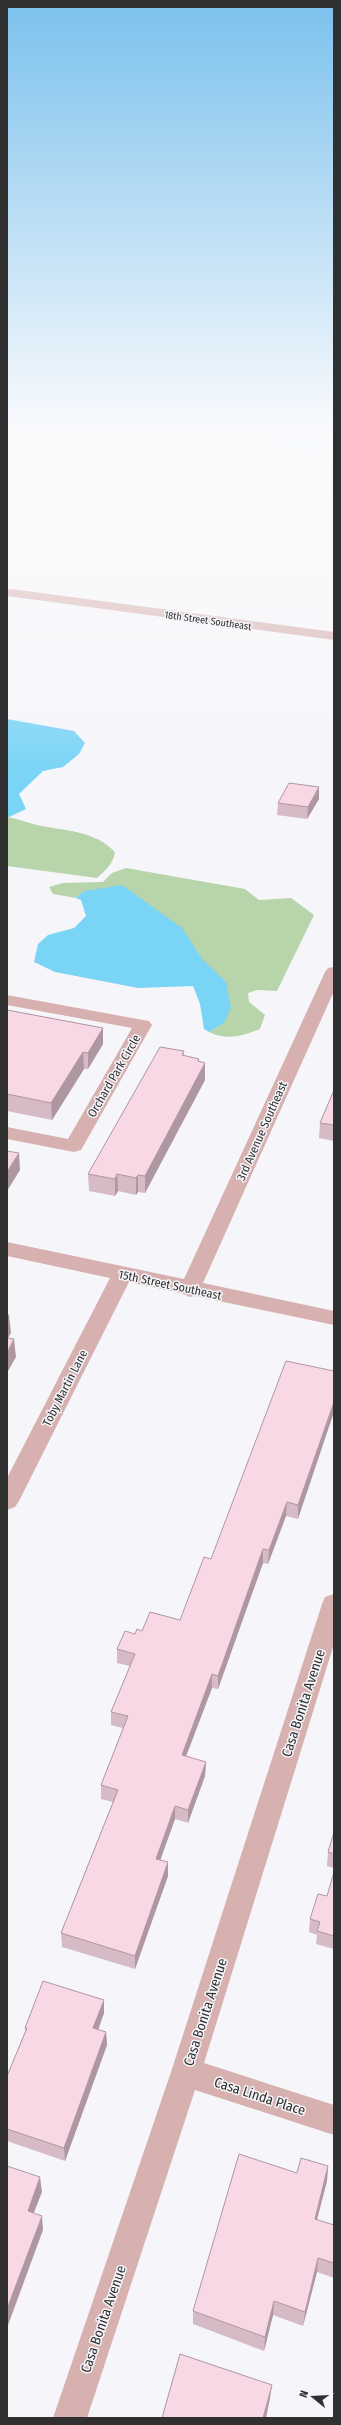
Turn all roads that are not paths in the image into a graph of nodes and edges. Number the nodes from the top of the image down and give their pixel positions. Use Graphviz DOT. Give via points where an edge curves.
graph roads {
  1 [pos="11,593"];
  2 [pos="334,636"];
  3 [pos="334,972"];
  4 [pos="7,1000"];
  5 [pos="7,1133"];
  6 [pos="7,1250"];
  7 [pos="122,1275"];
  8 [pos="190,1290"];
  9 [pos="334,1318"];
  10 [pos="7,1501"];
  11 [pos="334,1604"];
  12 [pos="186,2072"];
  13 [pos="334,2120"];
  14 [pos="70,2418"];
  1 -- 2 [label="street, 18th Street Southeast"];
  3 -- 8 [label="street, 3rd Avenue Southeast"];
  4 -- 5 [label="street, Orchard Park Circle" via="143,1024 74,1146"];
  6 -- 7 [label="street, 15th Street Southeast"];
  7 -- 8 [label="street, 15th Street Southeast"];
  7 -- 10 [label="street, Toby Martin Lane"];
  8 -- 9 [label="street, 15th Street Southeast"];
  11 -- 12 [label="street, Casa Bonita Avenue"];
  12 -- 13 [label="street, Casa Linda Place"];
  12 -- 14 [label="street, Casa Bonita Avenue"];
}
